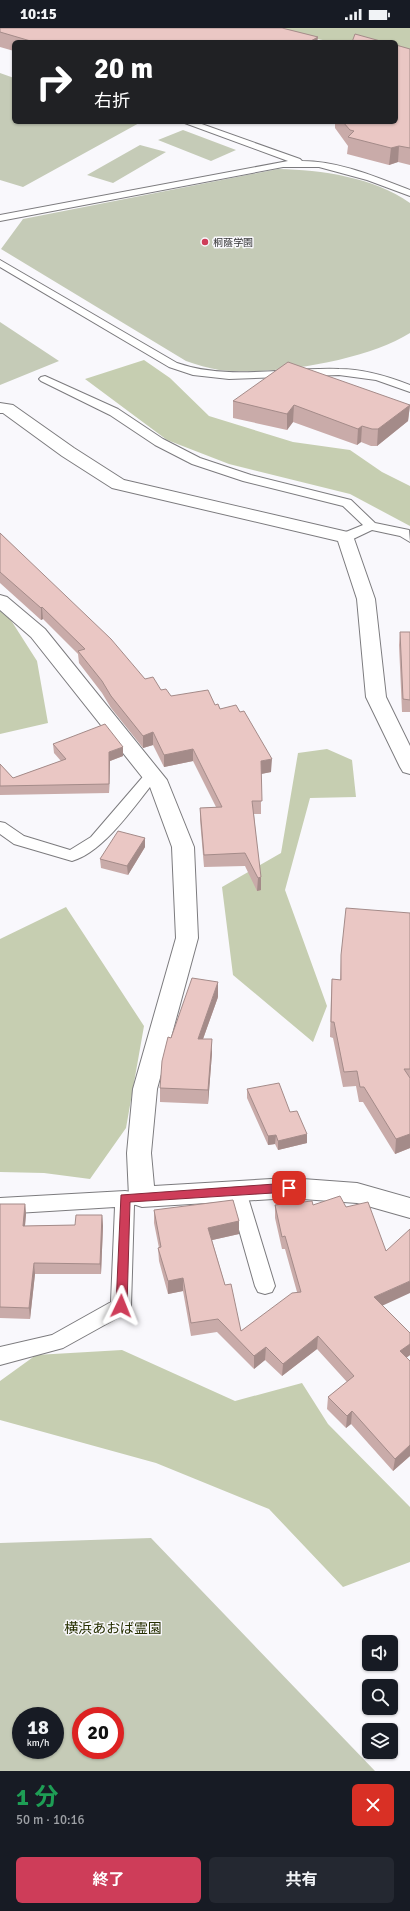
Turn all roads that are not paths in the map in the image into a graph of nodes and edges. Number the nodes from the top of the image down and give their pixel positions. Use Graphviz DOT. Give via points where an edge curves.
graph roads {
  1 [pos="193,124"];
  2 [pos="306,164"];
  3 [pos="410,193"];
  4 [pos="0,218"];
  5 [pos="0,263"];
  6 [pos="45,378"];
  7 [pos="410,389"];
  8 [pos="0,408"];
  9 [pos="371,526"];
  10 [pos="346,537"];
  11 [pos="410,538"];
  12 [pos="0,601"];
  13 [pos="410,767"];
  14 [pos="152,775"];
  15 [pos="0,827"];
  16 [pos="236,1191"];
  17 [pos="134,1198"];
  18 [pos="0,1206"];
  19 [pos="410,1208"];
  20 [pos="265,1286"];
  21 [pos="0,1356"];
  1 -- 2 [label="lane"];
  2 -- 3 [label="lane" via="320,164 370,178"];
  2 -- 4 [label="lane" via="283,164"];
  5 -- 7 [label="lane" via="173,365 193,372 229,376 339,372 378,377"];
  6 -- 9 [label="lane" via="114,412 159,442 196,461 247,478 346,503"];
  8 -- 10 [label="street" via="7,408 118,484"];
  9 -- 10 [label="lane"];
  9 -- 11 [label="lane" via="404,533"];
  10 -- 13 [label="street" via="366,599 376,697"];
  12 -- 14 [label="street" via="38,633"];
  14 -- 15 [label="lane" via="96,841 72,856 19,840"];
  14 -- 17 [label="street" via="160,785 183,846 187,938 145,1089"];
  16 -- 17 [label="street"];
  16 -- 19 [label="street" via="289,1188 357,1193"];
  16 -- 20 [label="lane"];
  17 -- 18 [label="lane"];
  17 -- 21 [label="lane" via="121,1306 56,1342"];
}
